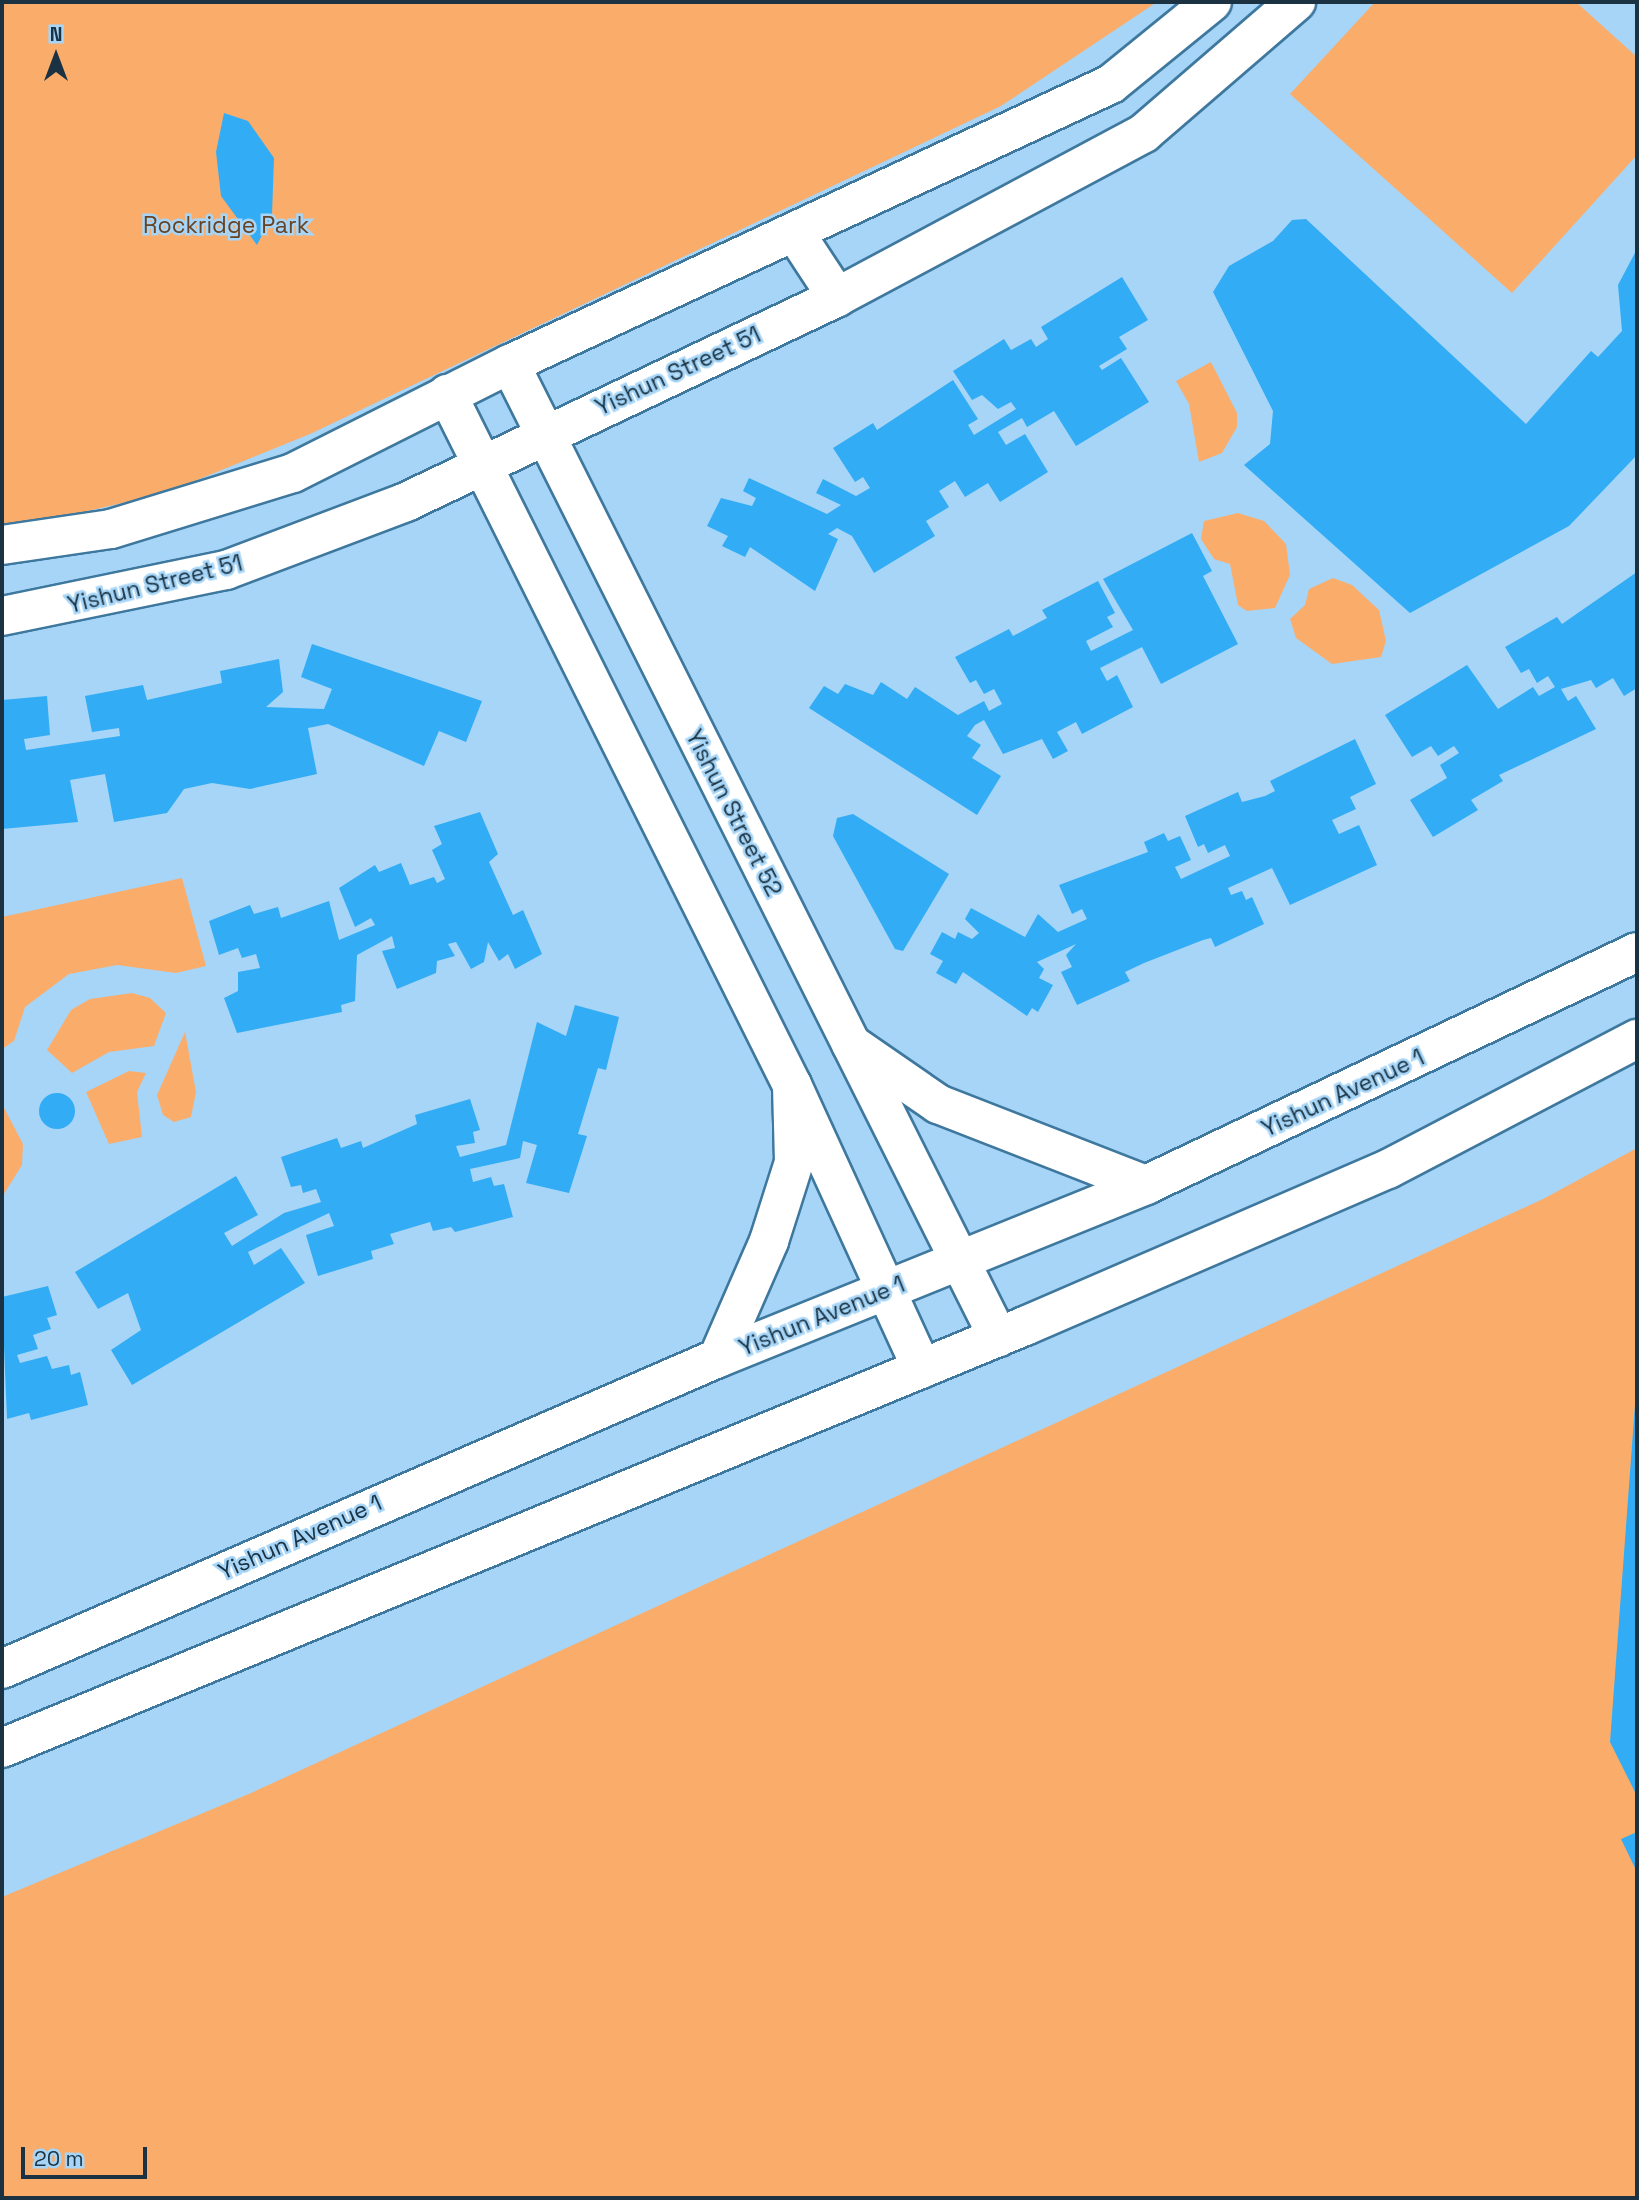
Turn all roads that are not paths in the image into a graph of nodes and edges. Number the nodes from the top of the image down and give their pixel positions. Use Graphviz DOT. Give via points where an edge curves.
graph roads {
  1 [pos="1212,2"];
  2 [pos="1296,2"];
  3 [pos="795,233"];
  4 [pos="837,296"];
  5 [pos="510,364"];
  6 [pos="447,394"];
  7 [pos="541,435"];
  8 [pos="485,463"];
  9 [pos="2,545"];
  10 [pos="2,616"];
  11 [pos="1637,952"];
  12 [pos="1637,1039"];
  13 [pos="851,1044"];
  14 [pos="792,1084"];
  15 [pos="1146,1185"];
  16 [pos="962,1261"];
  17 [pos="886,1290"];
  18 [pos="998,1337"];
  19 [pos="718,1358"];
  20 [pos="922,1369"];
  21 [pos="2,1669"];
  22 [pos="2,1748"];
  1 -- 3 [label="street" via="1111,84"];
  2 -- 4 [label="street, Yishun Street 51" via="1144,133"];
  3 -- 4 [label="street"];
  3 -- 5 [label="street"];
  4 -- 7 [label="street, Yishun Street 51"];
  5 -- 6 [label="street"];
  5 -- 7 [label="street, Yishun Street 52"];
  6 -- 8 [label="street"];
  6 -- 9 [label="street" via="260,488 111,529"];
  7 -- 8 [label="street, Yishun Street 51"];
  7 -- 13 [label="street, Yishun Street 52"];
  8 -- 10 [label="street, Yishun Street 51" via="406,502 226,570"];
  8 -- 14 [label="street"];
  11 -- 15 [label="street, Yishun Avenue 1"];
  12 -- 18 [label="street" via="1388,1169"];
  13 -- 15 [label="street" via="938,1104"];
  13 -- 16 [label="street, Yishun Street 52"];
  14 -- 17 [label="street"];
  14 -- 19 [label="street" via="794,1162 769,1241"];
  15 -- 16 [label="street, Yishun Avenue 1"];
  16 -- 17 [label="street, Yishun Avenue 1"];
  16 -- 18 [label="street, Yishun Street 52"];
  17 -- 19 [label="street, Yishun Avenue 1"];
  17 -- 20 [label="street"];
  18 -- 20 [label="street"];
  19 -- 21 [label="street, Yishun Avenue 1"];
  20 -- 22 [label="street"];
}
